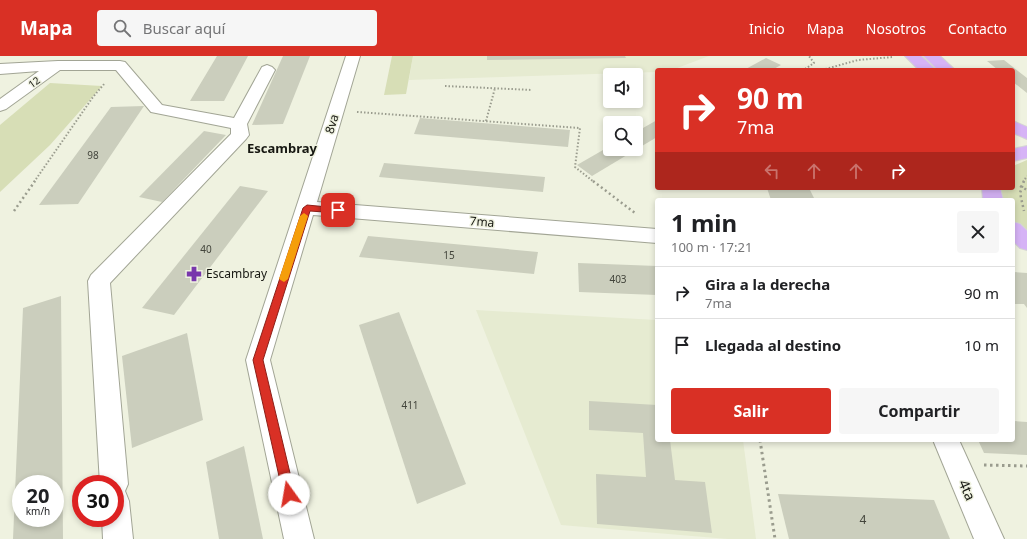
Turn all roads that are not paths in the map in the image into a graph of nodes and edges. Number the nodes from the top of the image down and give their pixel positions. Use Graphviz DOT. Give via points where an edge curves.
graph roads {
  1 [pos="353,56"];
  2 [pos="912,56"];
  3 [pos="931,56"];
  4 [pos="62,61"];
  5 [pos="926,68"];
  6 [pos="945,68"];
  7 [pos="0,69"];
  8 [pos="267,70"];
  9 [pos="0,106"];
  10 [pos="240,124"];
  11 [pos="1015,127"];
  12 [pos="1027,134"];
  13 [pos="1027,152"];
  14 [pos="1015,155"];
  15 [pos="307,208"];
  16 [pos="655,236"];
  17 [pos="951,452"];
  18 [pos="113,475"];
  19 [pos="117,527"];
  20 [pos="118,539"];
  21 [pos="299,539"];
  22 [pos="989,539"];
  1 -- 15 [label="street, 8va"];
  2 -- 5 [label="main road"];
  3 -- 6 [label="main road"];
  4 -- 7 [label="street"];
  4 -- 9 [label="street, 12"];
  4 -- 10 [label="street" via="120,65 157,109"];
  8 -- 10 [label="street"];
  10 -- 18 [label="street" via="240,135 99,281"];
  11 -- 12 [label="main road"];
  13 -- 14 [label="main road"];
  15 -- 16 [label="street, 7ma"];
  15 -- 21 [label="street, 8va" via="258,360"];
  17 -- 22 [label="street, 4ta"];
  19 -- 20 [label="street"];
}
